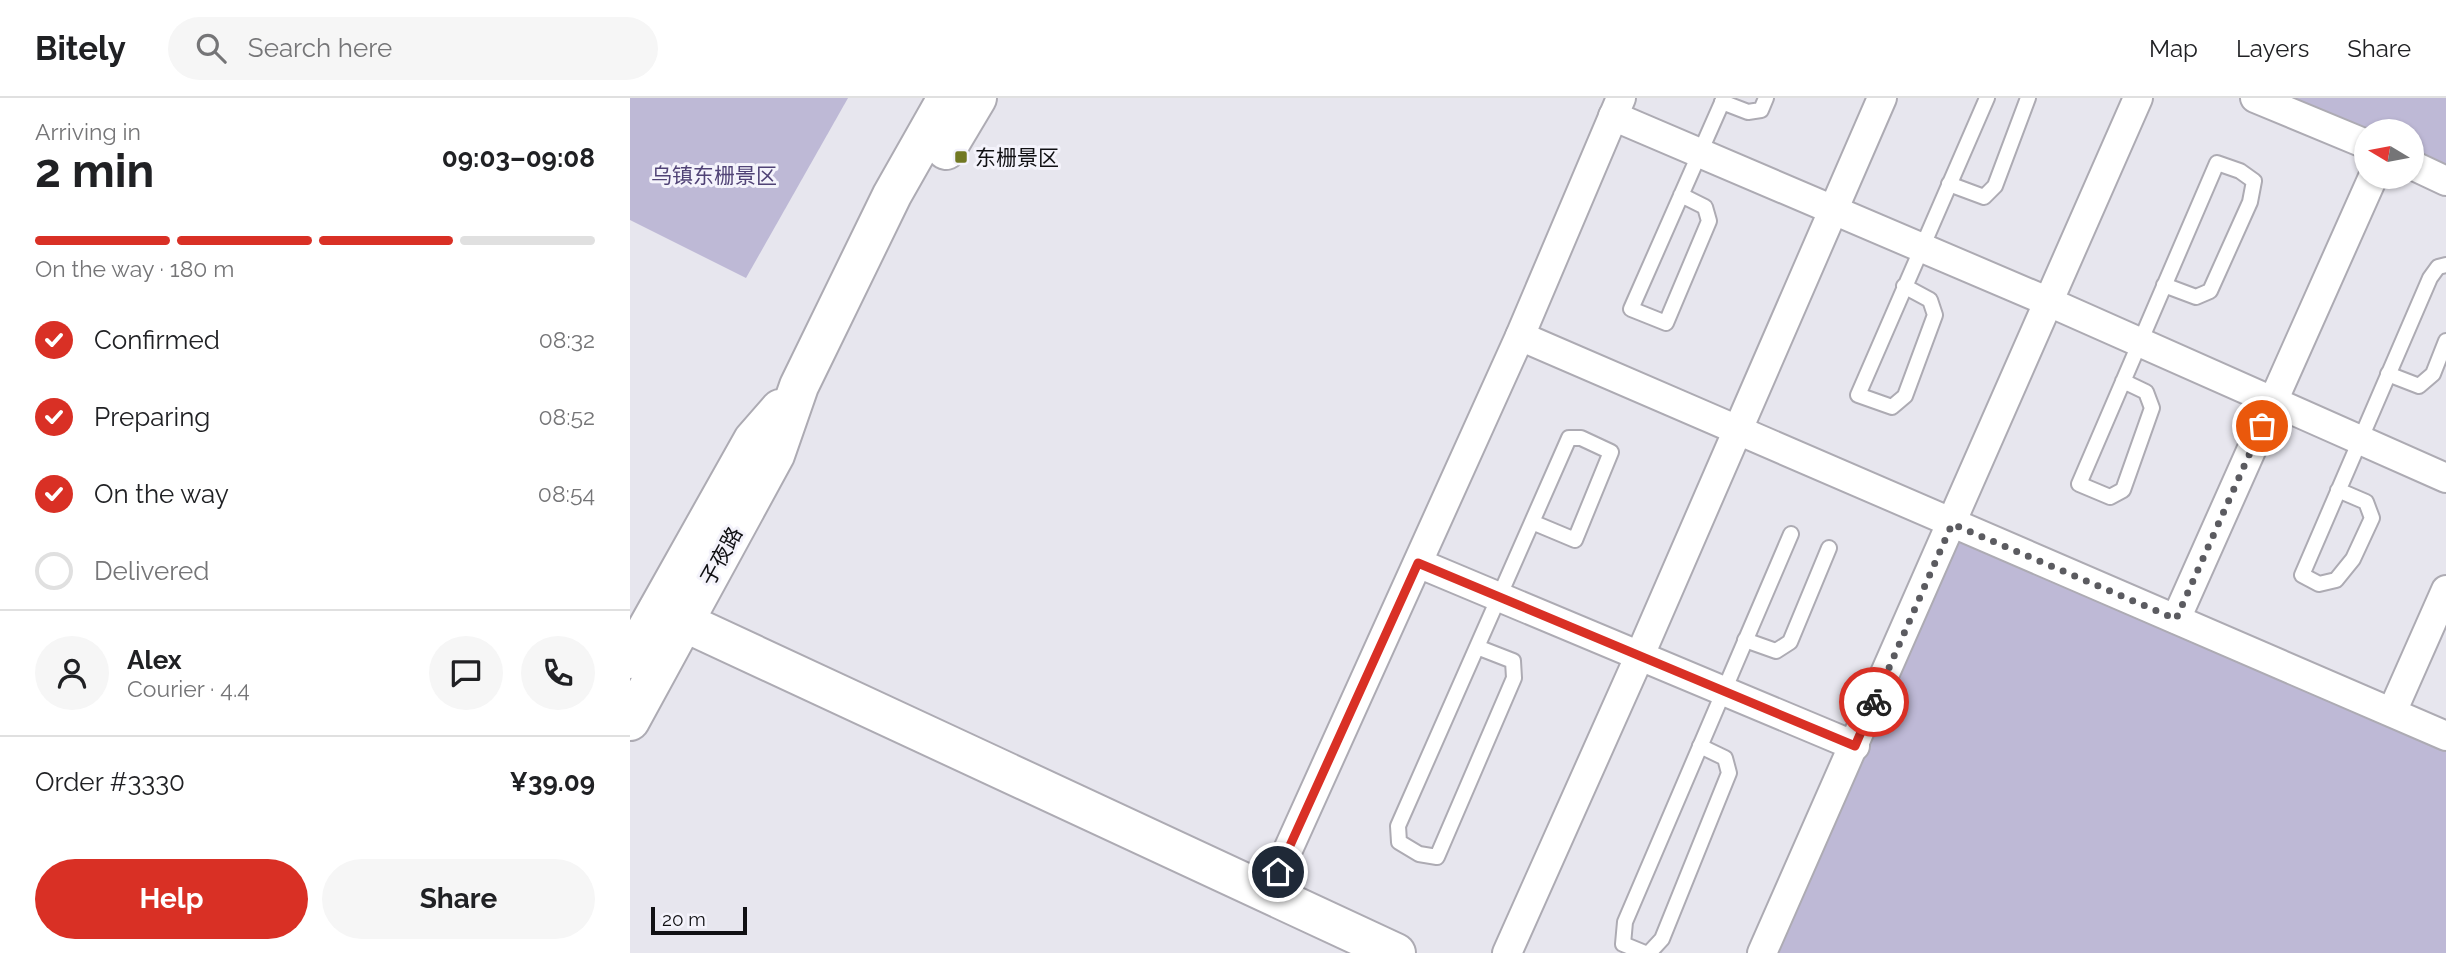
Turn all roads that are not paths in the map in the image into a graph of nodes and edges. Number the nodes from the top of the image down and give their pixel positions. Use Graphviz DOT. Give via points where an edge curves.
graph roads {
  1 [pos="1766,98"];
  2 [pos="1882,98"];
  3 [pos="1987,98"];
  4 [pos="2028,98"];
  5 [pos="2138,98"];
  6 [pos="2255,98"];
  7 [pos="968,99"];
  8 [pos="1723,100"];
  9 [pos="1617,107"];
  10 [pos="2354,139"];
  11 [pos="1700,153"];
  12 [pos="2424,171"];
  13 [pos="2446,181"];
  14 [pos="1949,184"];
  15 [pos="2368,189"];
  16 [pos="1681,195"];
  17 [pos="1833,210"];
  18 [pos="1921,248"];
  19 [pos="2446,265"];
  20 [pos="2165,285"];
  21 [pos="1904,286"];
  22 [pos="2049,302"];
  23 [pos="1520,337"];
  24 [pos="2446,341"];
  25 [pos="2140,342"];
  26 [pos="2388,374"];
  27 [pos="2123,381"];
  28 [pos="2273,402"];
  29 [pos="1738,430"];
  30 [pos="2360,440"];
  31 [pos="2446,478"];
  32 [pos="2338,490"];
  33 [pos="1532,522"];
  34 [pos="1952,524"];
  35 [pos="1790,534"];
  36 [pos="1829,548"];
  37 [pos="1418,563"];
  38 [pos="2446,590"];
  39 [pos="1499,597"];
  40 [pos="671,616"];
  41 [pos="2176,619"];
  42 [pos="1745,640"];
  43 [pos="1477,647"];
  44 [pos="1640,655"];
  45 [pos="630,659"];
  46 [pos="1723,691"];
  47 [pos="2392,712"];
  48 [pos="630,721"];
  49 [pos="2446,736"];
  50 [pos="1700,746"];
  51 [pos="1855,746"];
  52 [pos="1268,894"];
  53 [pos="1396,953"];
  54 [pos="1507,953"];
  55 [pos="1647,953"];
  56 [pos="1762,953"];
  1 -- 8 [label="lane" via="1761,110 1748,112"];
  2 -- 17 [label="street"];
  3 -- 14 [label="lane"];
  4 -- 14 [label="lane" via="1995,186 1984,197"];
  5 -- 22 [label="street"];
  6 -- 10 [label="street"];
  7 -- 40 [label="street, 子夜路" via="908,209 870,243 799,386 753,440"];
  8 -- 11 [label="lane"];
  9 -- 11 [label="street"];
  9 -- 23 [label="street"];
  11 -- 16 [label="lane"];
  11 -- 17 [label="street"];
  12 -- 13 [label="street"];
  14 -- 18 [label="lane"];
  15 -- 28 [label="street"];
  16 -- 16 [label="lane" via="1705,207 1709,220 1666,323 1631,309"];
  17 -- 18 [label="street"];
  17 -- 29 [label="street"];
  18 -- 21 [label="lane"];
  18 -- 22 [label="street"];
  19 -- 26 [label="lane" via="2430,278"];
  20 -- 20 [label="lane" via="2217,163 2254,181 2250,202 2210,291 2196,297"];
  20 -- 25 [label="lane"];
  21 -- 21 [label="lane" via="1930,300 1935,315 1905,396 1892,407 1858,395"];
  22 -- 25 [label="street"];
  22 -- 34 [label="street"];
  23 -- 29 [label="street"];
  23 -- 37 [label="street"];
  24 -- 26 [label="lane" via="2433,374 2419,386"];
  25 -- 27 [label="lane"];
  25 -- 28 [label="street"];
  26 -- 30 [label="lane"];
  27 -- 27 [label="lane" via="2146,392 2152,408 2123,490 2110,497 2078,484"];
  28 -- 30 [label="street"];
  28 -- 41 [label="street"];
  29 -- 34 [label="street"];
  29 -- 44 [label="street"];
  30 -- 31 [label="street"];
  30 -- 32 [label="lane"];
  32 -- 32 [label="lane" via="2366,502 2372,517 2353,558 2336,580 2319,584 2302,575"];
  33 -- 33 [label="lane" via="1569,438 1581,438 1611,452 1575,540"];
  33 -- 39 [label="lane"];
  34 -- 41 [label="street"];
  34 -- 51 [label="street"];
  35 -- 42 [label="lane"];
  36 -- 42 [label="lane" via="1790,642 1776,651"];
  37 -- 39 [label="street"];
  37 -- 52 [label="street"];
  38 -- 47 [label="street"];
  39 -- 43 [label="lane"];
  39 -- 44 [label="street"];
  40 -- 45 [label="street, 子夜路"];
  40 -- 48 [label="street, 子夜路"];
  40 -- 52 [label="street"];
  41 -- 47 [label="street"];
  42 -- 46 [label="lane"];
  43 -- 43 [label="lane" via="1513,662 1514,677 1437,857 1419,854 1399,842 1398,825"];
  44 -- 46 [label="street"];
  44 -- 54 [label="street"];
  46 -- 50 [label="lane"];
  46 -- 51 [label="street"];
  47 -- 49 [label="street"];
  50 -- 55 [label="lane" via="1625,922 1623,944"];
  50 -- 55 [label="lane" via="1725,758 1729,773 1662,939"];
  51 -- 56 [label="street"];
  52 -- 53 [label="street"];
}
